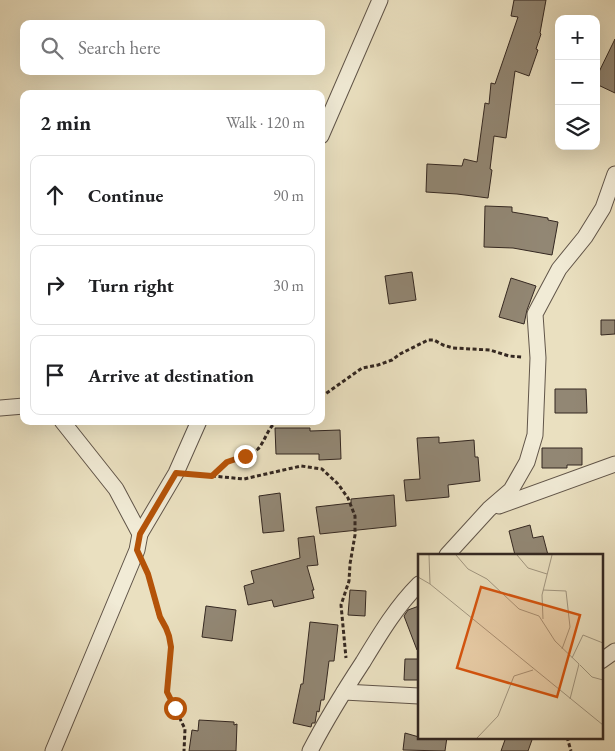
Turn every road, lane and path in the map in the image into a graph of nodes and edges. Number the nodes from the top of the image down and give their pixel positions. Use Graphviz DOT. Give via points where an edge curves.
graph roads {
  1 [pos="380,0"];
  2 [pos="325,127"];
  3 [pos="615,174"];
  4 [pos="538,358"];
  5 [pos="325,394"];
  6 [pos="20,406"];
  7 [pos="0,408"];
  8 [pos="65,425"];
  9 [pos="196,425"];
  10 [pos="272,425"];
  11 [pos="615,464"];
  12 [pos="176,473"];
  13 [pos="212,476"];
  14 [pos="489,508"];
  15 [pos="140,534"];
  16 [pos="137,550"];
  17 [pos="448,554"];
  18 [pos="418,585"];
  19 [pos="615,651"];
  20 [pos="602,660"];
  21 [pos="344,692"];
  22 [pos="418,696"];
  23 [pos="567,738"];
  24 [pos="53,751"];
  25 [pos="184,751"];
  26 [pos="310,751"];
  27 [pos="572,751"];
  1 -- 2 [label="street"];
  3 -- 4 [label="street" via="603,208 585,237 558,269 535,314"];
  4 -- 5 [label="path" via="453,348 428,340 392,360 362,368"];
  4 -- 14 [label="street" via="535,435 528,462 511,490"];
  6 -- 7 [label="street"];
  8 -- 15 [label="street" via="116,489"];
  9 -- 12 [label="street"];
  10 -- 13 [label="path" via="256,450 227,462"];
  11 -- 14 [label="street"];
  12 -- 13 [label="path"];
  12 -- 15 [label="street"];
  13 -- 21 [label="path" via="244,479 301,466 322,469 348,498 355,516 355,535 349,581 341,605 345,632"];
  14 -- 17 [label="street"];
  15 -- 16 [label="street"];
  16 -- 24 [label="street"];
  16 -- 25 [label="path" via="169,636 167,692 185,729"];
  18 -- 21 [label="street" via="384,627"];
  19 -- 20 [label="street"];
  21 -- 22 [label="street"];
  21 -- 26 [label="street"];
  23 -- 27 [label="path"];
}
